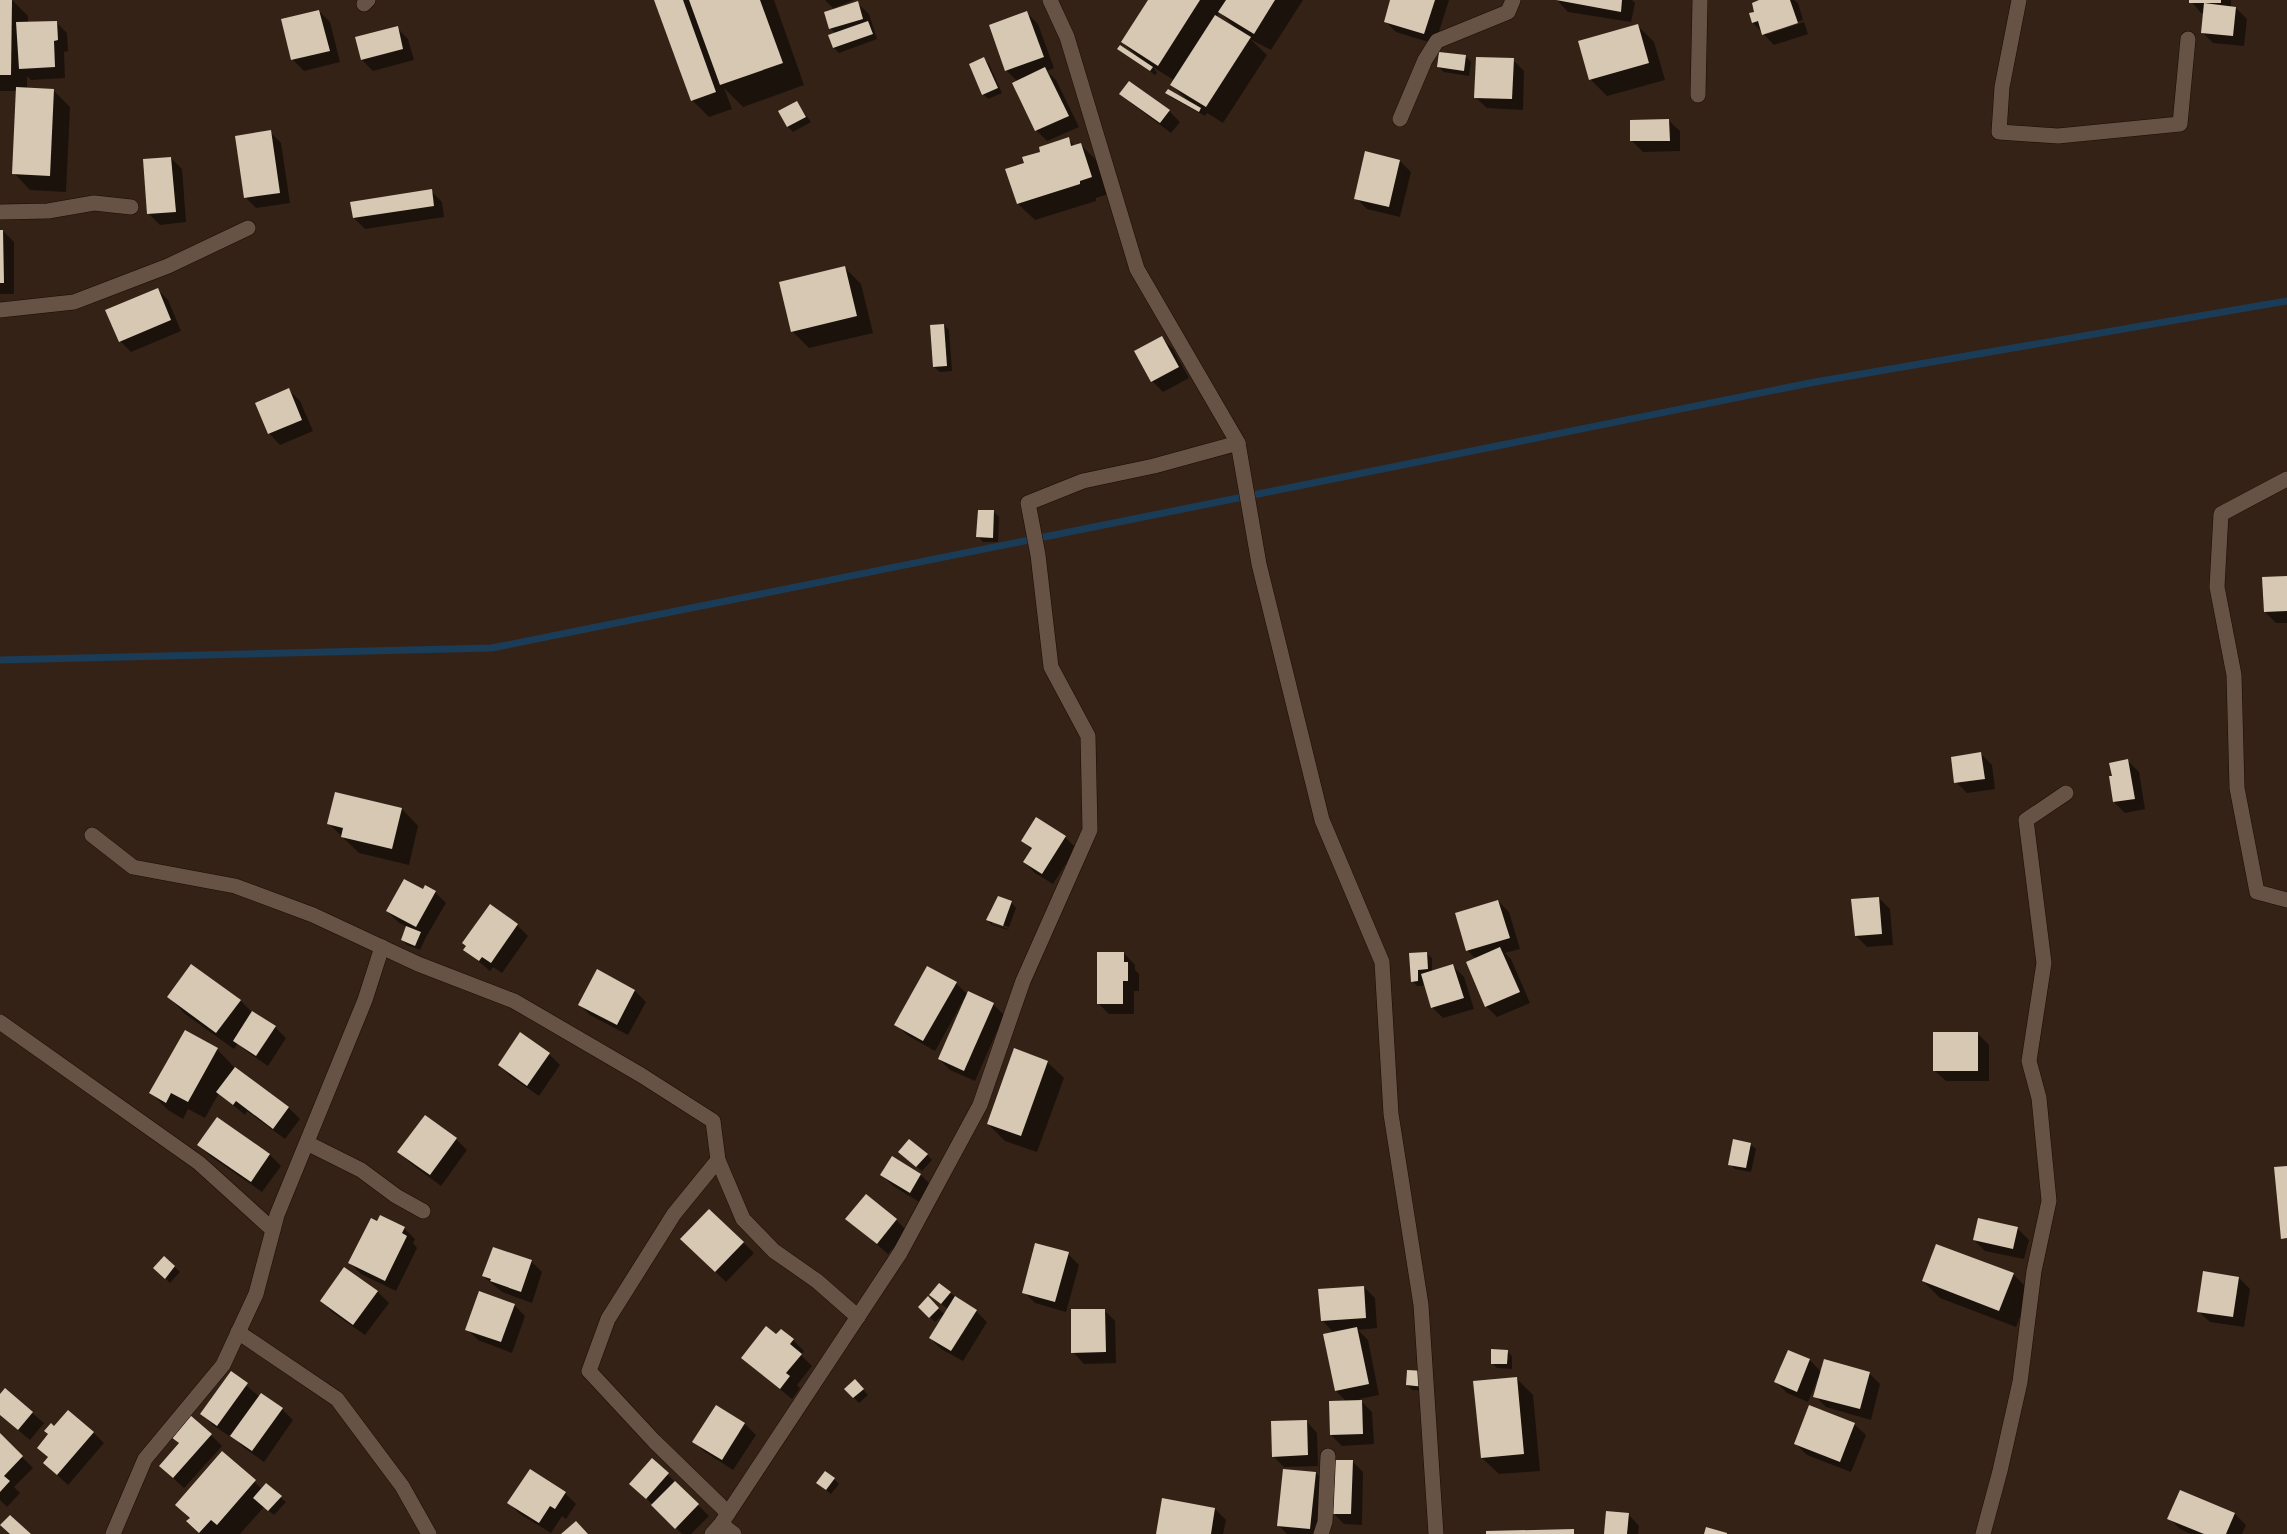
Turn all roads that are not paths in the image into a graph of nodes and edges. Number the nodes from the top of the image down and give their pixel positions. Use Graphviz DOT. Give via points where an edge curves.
graph roads {
  1 [pos="1050,0"];
  2 [pos="1513,0"];
  3 [pos="1700,0"];
  4 [pos="2019,0"];
  5 [pos="2188,38"];
  6 [pos="1698,95"];
  7 [pos="1400,120"];
  8 [pos="131,207"];
  9 [pos="0,212"];
  10 [pos="248,228"];
  11 [pos="0,310"];
  12 [pos="1238,443"];
  13 [pos="2287,479"];
  14 [pos="2066,793"];
  15 [pos="92,835"];
  16 [pos="2287,900"];
  17 [pos="382,947"];
  18 [pos="0,1022"];
  19 [pos="307,1143"];
  20 [pos="718,1160"];
  21 [pos="423,1211"];
  22 [pos="273,1230"];
  23 [pos="858,1317"];
  24 [pos="238,1332"];
  25 [pos="1328,1456"];
  26 [pos="721,1524"];
  27 [pos="112,1534"];
  28 [pos="429,1534"];
  29 [pos="734,1534"];
  30 [pos="1321,1534"];
  31 [pos="1436,1534"];
  32 [pos="1983,1534"];
  1 -- 12 [label="street" via="1067,37 1136,269"];
  2 -- 7 [label="street" via="1508,12 1437,41 1425,60"];
  3 -- 6 [label="street"];
  4 -- 5 [label="street" via="2002,87 1999,132 2058,136 2180,124"];
  8 -- 9 [label="street" via="94,203 48,210"];
  10 -- 11 [label="street" via="168,266 74,302"];
  12 -- 23 [label="street" via="1084,482 1028,503 1038,555 1051,667 1088,736 1090,830 1022,981 980,1106 900,1253"];
  12 -- 31 [label="street" via="1259,564 1322,820 1382,962 1391,1114 1422,1305"];
  13 -- 16 [label="street" via="2221,514 2217,588 2234,675 2237,788 2257,892"];
  14 -- 32 [label="street" via="2026,820 2044,963 2029,1061 2039,1098 2049,1201 2034,1271 2020,1382"];
  15 -- 17 [label="street" via="132,867 235,886 313,915"];
  17 -- 19 [label="street" via="365,1000"];
  17 -- 20 [label="street" via="514,1002 649,1080 713,1121"];
  18 -- 22 [label="street" via="198,1163"];
  19 -- 21 [label="street" via="361,1170"];
  19 -- 22 [label="street"];
  20 -- 23 [label="street" via="743,1219 774,1251 817,1281"];
  20 -- 26 [label="street" via="674,1214 608,1319 589,1371 654,1440"];
  22 -- 24 [label="street" via="256,1294"];
  23 -- 26 [label="street"];
  24 -- 27 [label="street" via="223,1366 145,1459"];
  24 -- 28 [label="street" via="337,1399 402,1486"];
  25 -- 30 [label="street" via="1325,1522"];
  26 -- 29 [label="street"];
}
